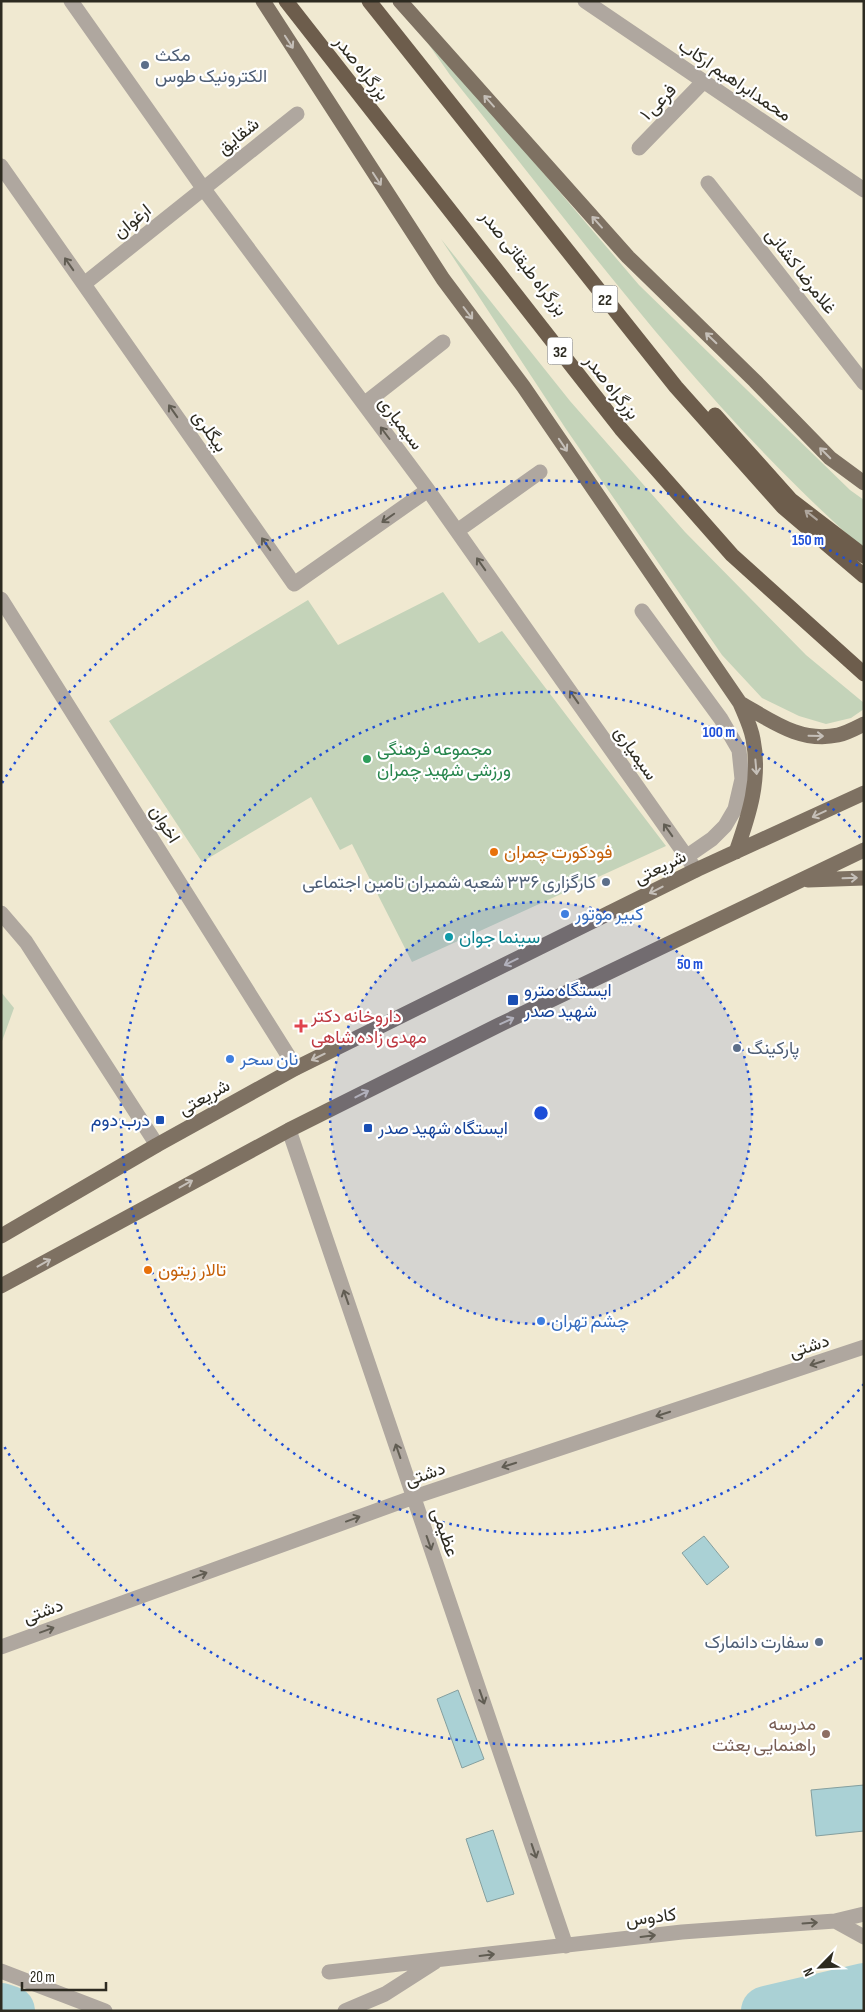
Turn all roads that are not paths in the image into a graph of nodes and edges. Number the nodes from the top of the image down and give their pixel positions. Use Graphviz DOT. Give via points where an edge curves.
graph roads {
  1 [pos="71,1"];
  2 [pos="263,1"];
  3 [pos="286,1"];
  4 [pos="294,1"];
  5 [pos="369,1"];
  6 [pos="380,1"];
  7 [pos="400,1"];
  8 [pos="585,1"];
  9 [pos="704,81"];
  10 [pos="297,114"];
  11 [pos="638,148"];
  12 [pos="1,166"];
  13 [pos="708,183"];
  14 [pos="203,188"];
  15 [pos="864,190"];
  16 [pos="84,284"];
  17 [pos="443,342"];
  18 [pos="864,382"];
  19 [pos="364,404"];
  20 [pos="540,472"];
  21 [pos="864,483"];
  22 [pos="428,490"];
  23 [pos="458,531"];
  24 [pos="864,556"];
  25 [pos="864,576"];
  26 [pos="1,600"];
  27 [pos="642,611"];
  28 [pos="864,662"];
  29 [pos="864,674"];
  30 [pos="740,703"];
  31 [pos="864,724"];
  32 [pos="864,793"];
  33 [pos="864,850"];
  34 [pos="736,852"];
  35 [pos="686,857"];
  36 [pos="696,870"];
  37 [pos="864,878"];
  38 [pos="801,880"];
  39 [pos="1,913"];
  40 [pos="296,1068"];
  41 [pos="289,1130"];
  42 [pos="156,1145"];
  43 [pos="1,1236"];
  44 [pos="1,1286"];
  45 [pos="864,1347"];
  46 [pos="414,1497"];
  47 [pos="1,1647"];
  48 [pos="864,1914"];
  49 [pos="835,1921"];
  50 [pos="864,1936"];
  51 [pos="566,1946"];
  52 [pos="438,1960"];
  53 [pos="1,1971"];
  54 [pos="329,1972"];
  55 [pos="106,2011"];
  56 [pos="345,2011"];
  1 -- 14 [label="street, سیمیاری"];
  2 -- 30 [label="main road, one-way" via="443,279 523,386"];
  3 -- 29 [label="highway, بزرگراه صدر / 32" via="621,429 732,555"];
  4 -- 28 [label="highway, بزرگراه طبقاتی صدر" via="627,424 738,549"];
  5 -- 25 [label="highway, 22" via="676,387 783,507"];
  24 -- 6 [label="highway, one-way" via="791,500 685,382"];
  21 -- 7 [label="main road, one-way" via="830,458 628,257"];
  8 -- 9 [label="street, محمدابراهیم ارکاب"];
  9 -- 11 [label="street, فرعی ۱"];
  9 -- 15 [label="street, محمدابراهیم ارکاب"];
  10 -- 14 [label="street, شقایق"];
  16 -- 12 [label="street, بیگلری, one-way"];
  13 -- 18 [label="street, غلامرضا کشانی"];
  14 -- 16 [label="street, ارغوان"];
  14 -- 19 [label="street, سیمیاری"];
  22 -- 16 [label="street, بیگلری, one-way" via="294,584"];
  17 -- 19 [label="street"];
  22 -- 19 [label="street, سیمیاری, one-way"];
  20 -- 23 [label="street"];
  22 -- 23 [label="street, سیمیاری"];
  35 -- 23 [label="street, سیمیاری, one-way"];
  26 -- 40 [label="street, اخوان"];
  27 -- 35 [label="street" via="739,750 742,779 734,809 725,826"];
  30 -- 31 [label="main road, one-way" via="794,733 814,738 839,735"];
  30 -- 34 [label="main road, one-way" via="753,738 757,775"];
  32 -- 34 [label="main road, شریعتی, one-way"];
  33 -- 38 [label="main road"];
  34 -- 36 [label="main road, شریعتی"];
  35 -- 36 [label="street, سیمیاری"];
  36 -- 40 [label="main road, شریعتی, one-way"];
  38 -- 37 [label="main road, one-way"];
  41 -- 38 [label="main road, one-way"];
  39 -- 42 [label="street" via="26,942"];
  40 -- 42 [label="main road, شریعتی"];
  44 -- 41 [label="main road, one-way"];
  46 -- 41 [label="street, عظیمی, one-way"];
  42 -- 43 [label="main road, شریعتی"];
  45 -- 46 [label="street, دشتی, one-way"];
  47 -- 46 [label="street, دشتی, one-way"];
  46 -- 51 [label="street, عظیمی, one-way"];
  48 -- 49 [label="street, کادوس"];
  49 -- 50 [label="street"];
  51 -- 49 [label="street, کادوس, one-way" via="682,1932"];
  52 -- 51 [label="street, کادوس, one-way"];
  52 -- 54 [label="street, کادوس"];
  52 -- 56 [label="street, کادوس" via="385,1994"];
  53 -- 55 [label="street"];
}
